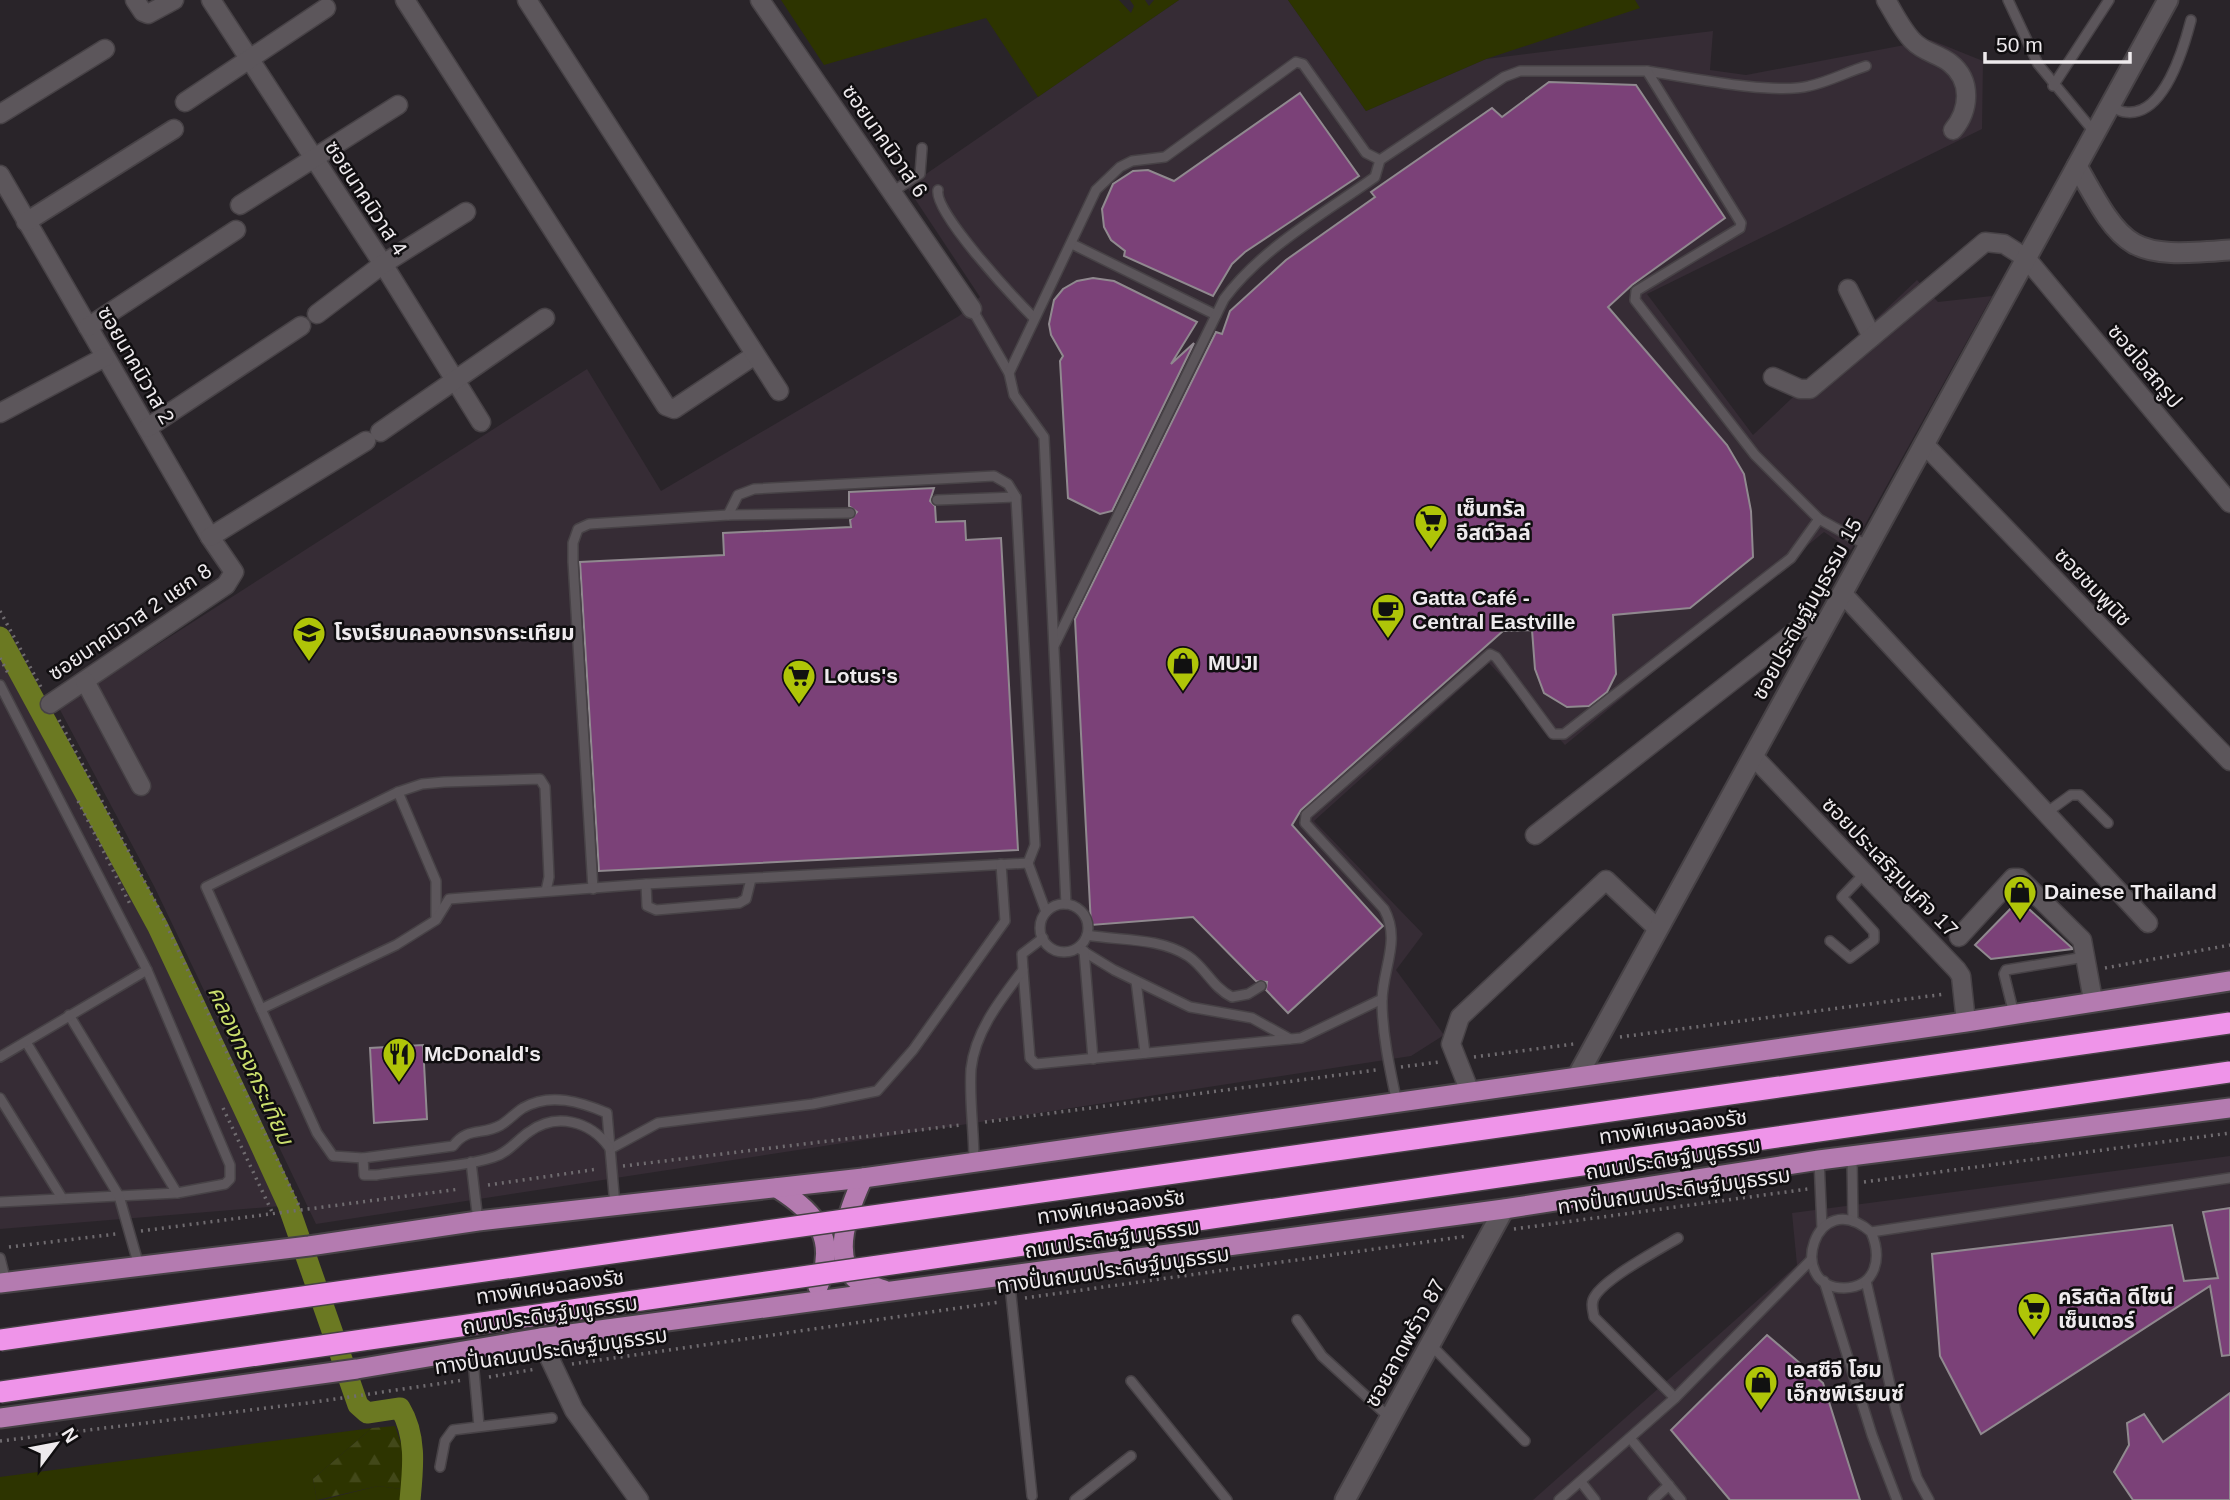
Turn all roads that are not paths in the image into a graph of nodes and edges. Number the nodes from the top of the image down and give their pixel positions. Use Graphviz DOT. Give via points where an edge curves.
graph roads {
  1 [pos="135,0"];
  2 [pos="174,0"];
  3 [pos="211,0"];
  4 [pos="405,0"];
  5 [pos="527,0"];
  6 [pos="760,0"];
  7 [pos="1886,0"];
  8 [pos="2008,0"];
  9 [pos="2109,0"];
  10 [pos="2168,0"];
  11 [pos="326,8"];
  12 [pos="2191,20"];
  13 [pos="105,49"];
  14 [pos="250,58"];
  15 [pos="1866,66"];
  16 [pos="1647,71"];
  17 [pos="2053,86"];
  18 [pos="185,102"];
  19 [pos="398,104"];
  20 [pos="2110,106"];
  21 [pos="0,114"];
  22 [pos="174,129"];
  23 [pos="1952,130"];
  24 [pos="2095,133"];
  25 [pos="922,148"];
  26 [pos="314,159"];
  27 [pos="1380,160"];
  28 [pos="2077,166"];
  29 [pos="0,175"];
  30 [pos="938,190"];
  31 [pos="892,191"];
  32 [pos="240,205"];
  33 [pos="466,212"];
  34 [pos="26,222"];
  35 [pos="236,230"];
  36 [pos="1072,244"];
  37 [pos="2230,250"];
  38 [pos="2026,258"];
  39 [pos="383,264"];
  40 [pos="1848,289"];
  41 [pos="972,309"];
  42 [pos="317,314"];
  43 [pos="1216,315"];
  44 [pos="545,318"];
  45 [pos="1034,318"];
  46 [pos="301,326"];
  47 [pos="88,327"];
  48 [pos="1872,337"];
  49 [pos="755,355"];
  50 [pos="105,357"];
  51 [pos="1009,373"];
  52 [pos="1773,377"];
  53 [pos="454,382"];
  54 [pos="779,391"];
  55 [pos="0,413"];
  56 [pos="481,422"];
  57 [pos="146,428"];
  58 [pos="1924,444"];
  59 [pos="1016,497"];
  60 [pos="937,500"];
  61 [pos="2230,503"];
  62 [pos="850,513"];
  63 [pos="728,515"];
  64 [pos="1819,519"];
  65 [pos="210,537"];
  66 [pos="1868,546"];
  67 [pos="234,576"];
  68 [pos="1842,593"];
  69 [pos="1827,621"];
  70 [pos="1054,646"];
  71 [pos="85,681"];
  72 [pos="0,685"];
  73 [pos="50,704"];
  74 [pos="1753,756"];
  75 [pos="2230,761"];
  76 [pos="141,786"];
  77 [pos="398,792"];
  78 [pos="2046,813"];
  79 [pos="2108,823"];
  80 [pos="1535,835"];
  81 [pos="1028,863"];
  82 [pos="1001,864"];
  83 [pos="1864,874"];
  84 [pos="751,879"];
  85 [pos="646,884"];
  86 [pos="593,889"];
  87 [pos="547,891"];
  88 [pos="1066,904"];
  89 [pos="1046,912"];
  90 [pos="436,920"];
  91 [pos="2148,923"];
  92 [pos="1658,929"];
  93 [pos="1087,935"];
  94 [pos="1959,937"];
  95 [pos="1043,938"];
  96 [pos="1830,941"];
  97 [pos="1081,949"];
  98 [pos="2087,964"];
  99 [pos="148,970"];
  100 [pos="1023,970"];
  101 [pos="1136,981"];
  102 [pos="2230,981"];
  103 [pos="1261,986"];
  104 [pos="1382,999"];
  105 [pos="2093,1000"];
  106 [pos="261,1009"];
  107 [pos="2014,1014"];
  108 [pos="69,1015"];
  109 [pos="1966,1022"];
  110 [pos="2230,1023"];
  111 [pos="1290,1039"];
  112 [pos="26,1042"];
  113 [pos="1145,1054"];
  114 [pos="0,1057"];
  115 [pos="1093,1059"];
  116 [pos="2230,1072"];
  117 [pos="1578,1075"];
  118 [pos="1470,1092"];
  119 [pos="0,1098"];
  120 [pos="1397,1103"];
  121 [pos="2230,1108"];
  122 [pos="610,1149"];
  123 [pos="363,1158"];
  124 [pos="1852,1158"];
  125 [pos="1819,1160"];
  126 [pos="471,1161"];
  127 [pos="974,1161"];
  128 [pos="863,1178"];
  129 [pos="2230,1178"];
  130 [pos="777,1188"];
  131 [pos="177,1193"];
  132 [pos="119,1196"];
  133 [pos="62,1198"];
  134 [pos="0,1202"];
  135 [pos="615,1206"];
  136 [pos="1504,1209"];
  137 [pos="478,1221"];
  138 [pos="1853,1221"];
  139 [pos="1822,1228"];
  140 [pos="1871,1232"];
  141 [pos="1678,1238"];
  142 [pos="0,1258"];
  143 [pos="1811,1260"];
  144 [pos="139,1266"];
  145 [pos="1009,1276"];
  146 [pos="1824,1281"];
  147 [pos="1866,1281"];
  148 [pos="3,1282"];
  149 [pos="888,1292"];
  150 [pos="807,1303"];
  151 [pos="1297,1320"];
  152 [pos="540,1338"];
  153 [pos="0,1340"];
  154 [pos="1430,1344"];
  155 [pos="472,1349"];
  156 [pos="1131,1381"];
  157 [pos="0,1392"];
  158 [pos="1675,1398"];
  159 [pos="0,1418"];
  160 [pos="552,1418"];
  161 [pos="1390,1418"];
  162 [pos="479,1426"];
  163 [pos="1630,1438"];
  164 [pos="1525,1441"];
  165 [pos="1131,1456"];
  166 [pos="440,1467"];
  167 [pos="1581,1482"];
  168 [pos="1669,1485"];
  169 [pos="1032,1496"];
  170 [pos="639,1500"];
  171 [pos="1075,1500"];
  172 [pos="1227,1500"];
  173 [pos="1345,1500"];
  174 [pos="1559,1500"];
  175 [pos="1595,1500"];
  176 [pos="1653,1500"];
  177 [pos="1682,1500"];
  178 [pos="1896,1500"];
  179 [pos="1929,1500"];
  1 -- 2 [label="street" via="148,14"];
  3 -- 14 [label="street, ซอยนาคนิวาส 4"];
  4 -- 49 [label="street" via="666,406 674,409"];
  5 -- 49 [label="street"];
  6 -- 31 [label="street, ซอยนาคนิวาส 6"];
  7 -- 23 [label="street" via="1912,41 1950,63 1960,76 1966,106"];
  8 -- 17 [label="lane"];
  9 -- 17 [label="lane"];
  10 -- 20 [label="street, ซอยประดิษฐ์มนูธรรม 15"];
  11 -- 14 [label="street"];
  12 -- 20 [label="lane" via="2178,66 2152,102 2125,113"];
  13 -- 21 [label="street"];
  14 -- 18 [label="street"];
  14 -- 26 [label="street, ซอยนาคนิวาส 4"];
  15 -- 16 [label="lane" via="1790,88"];
  16 -- 27 [label="lane" via="1520,71 1504,77"];
  16 -- 64 [label="lane" via="1741,223 1740,228 1636,291 1635,300 1755,456"];
  17 -- 24 [label="lane"];
  19 -- 26 [label="street"];
  20 -- 24 [label="street, ซอยประดิษฐ์มนูธรรม 15"];
  22 -- 34 [label="street"];
  24 -- 28 [label="street, ซอยประดิษฐ์มนูธรรม 15"];
  25 -- 31 [label="lane" via="920,174"];
  26 -- 32 [label="street"];
  26 -- 39 [label="street, ซอยนาคนิวาส 4"];
  27 -- 36 [label="lane" via="1366,153 1303,64 1297,62 1165,157 1132,161 1108,175 1096,190"];
  27 -- 43 [label="lane" via="1375,177 1249,271"];
  28 -- 37 [label="street" via="2111,225 2131,243 2151,253"];
  28 -- 38 [label="street, ซอยประดิษฐ์มนูธรรม 15"];
  29 -- 34 [label="street, ซอยนาคนิวาส 2"];
  30 -- 45 [label="lane" via="940,204 973,251"];
  31 -- 41 [label="street, ซอยนาคนิวาส 6"];
  33 -- 39 [label="street"];
  34 -- 47 [label="street, ซอยนาคนิวาส 2"];
  35 -- 47 [label="street"];
  36 -- 43 [label="lane"];
  36 -- 45 [label="lane"];
  38 -- 48 [label="street" via="2004,244 1985,242"];
  38 -- 58 [label="street, ซอยประดิษฐ์มนูธรรม 15"];
  38 -- 61 [label="street, ซอยโอสถรูป"];
  39 -- 42 [label="street"];
  39 -- 53 [label="street, ซอยนาคนิวาส 4"];
  40 -- 48 [label="street"];
  41 -- 51 [label="lane"];
  43 -- 70 [label="lane"];
  44 -- 53 [label="street"];
  45 -- 51 [label="lane"];
  46 -- 57 [label="street"];
  47 -- 50 [label="street, ซอยนาคนิวาส 2"];
  48 -- 52 [label="street" via="1810,389"];
  49 -- 54 [label="street"];
  50 -- 55 [label="street"];
  50 -- 57 [label="street, ซอยนาคนิวาส 2"];
  51 -- 70 [label="lane" via="1014,395 1044,437"];
  53 -- 56 [label="street, ซอยนาคนิวาส 4"];
  53 -- 65 [label="street"];
  57 -- 65 [label="street, ซอยนาคนิวาส 2"];
  58 -- 66 [label="street, ซอยประดิษฐ์มนูธรรม 15"];
  58 -- 75 [label="street, ซอยชมพูนิช"];
  59 -- 60 [label="lane"];
  59 -- 63 [label="lane" via="1008,484 994,476 754,489 738,495"];
  59 -- 81 [label="lane" via="1035,845"];
  62 -- 63 [label="lane"];
  63 -- 86 [label="lane" via="589,524 578,529 573,542"];
  64 -- 66 [label="lane"];
  64 -- 104 [label="lane" via="1791,558 1564,734 1553,734 1490,654 1306,815 1305,823 1390,920 1394,933"];
  65 -- 67 [label="street, ซอยนาคนิวาส 2"];
  66 -- 68 [label="street, ซอยประดิษฐ์มนูธรรม 15"];
  67 -- 71 [label="street, ซอยนาคนิวาส 2 แยก 8"];
  68 -- 69 [label="street, ซอยประดิษฐ์มนูธรรม 15"];
  68 -- 78 [label="street"];
  69 -- 74 [label="street, ซอยประดิษฐ์มนูธรรม 15"];
  69 -- 80 [label="street" via="1796,631"];
  70 -- 88 [label="lane"];
  71 -- 73 [label="street, ซอยนาคนิวาส 2 แยก 8"];
  71 -- 76 [label="street"];
  72 -- 99 [label="lane"];
  74 -- 83 [label="street, ซอยประเสริฐมนูกิจ 17"];
  74 -- 92 [label="street, ซอยประดิษฐ์มนูธรรม 15"];
  77 -- 87 [label="lane" via="422,784 540,779 545,787"];
  77 -- 90 [label="lane" via="436,881"];
  77 -- 106 [label="lane" via="206,887"];
  78 -- 79 [label="lane" via="2071,795 2080,795"];
  78 -- 91 [label="street"];
  81 -- 82 [label="lane"];
  81 -- 89 [label="lane"];
  82 -- 84 [label="lane"];
  82 -- 122 [label="lane" via="1005,921 913,1050 877,1091 658,1123"];
  83 -- 96 [label="lane" via="1842,898 1874,932 1874,940 1850,958"];
  83 -- 109 [label="street, ซอยประเสริฐมนูกิจ 17" via="1957,970"];
  84 -- 85 [label="lane"];
  84 -- 85 [label="lane" via="746,899 739,903 656,910 647,906"];
  85 -- 86 [label="lane"];
  86 -- 87 [label="lane"];
  87 -- 90 [label="lane" via="449,899"];
  88 -- 89 [label="lane"];
  88 -- 93 [label="lane" via="1084,914"];
  89 -- 95 [label="lane"];
  90 -- 106 [label="lane" via="396,945"];
  92 -- 117 [label="street, ซอยประดิษฐ์มนูธรรม 15"];
  92 -- 118 [label="street" via="1606,880 1460,1017 1451,1044"];
  93 -- 97 [label="lane"];
  93 -- 103 [label="lane" via="1144,941 1180,952 1232,996"];
  94 -- 98 [label="street" via="2016,877 2082,940"];
  95 -- 97 [label="lane" via="1058,951"];
  95 -- 100 [label="lane" via="1022,954"];
  97 -- 101 [label="lane"];
  97 -- 115 [label="lane"];
  98 -- 105 [label="street"];
  98 -- 107 [label="lane" via="2006,970"];
  99 -- 108 [label="lane"];
  99 -- 131 [label="lane" via="230,1165 225,1184"];
  100 -- 115 [label="lane" via="1032,1063"];
  100 -- 127 [label="lane" via="977,1042 971,1070"];
  101 -- 111 [label="lane" via="1190,1007 1252,1018"];
  101 -- 113 [label="lane"];
  102 -- 105 [label="main road"];
  104 -- 111 [label="lane" via="1319,1031"];
  104 -- 120 [label="lane"];
  105 -- 107 [label="main road"];
  106 -- 123 [label="lane" via="332,1156"];
  107 -- 109 [label="main road"];
  108 -- 112 [label="lane"];
  108 -- 131 [label="lane"];
  109 -- 117 [label="main road"];
  110 -- 153 [label="highway, ทางพิเศษฉลองรัช, bridge"];
  111 -- 113 [label="lane"];
  112 -- 114 [label="lane"];
  112 -- 132 [label="lane"];
  113 -- 115 [label="lane"];
  116 -- 157 [label="highway, ทางพิเศษฉลองรัช, bridge"];
  117 -- 118 [label="main road"];
  118 -- 120 [label="main road"];
  119 -- 133 [label="lane"];
  120 -- 127 [label="main road"];
  121 -- 124 [label="main road, ถนนประดิษฐ์มนูธรรม"];
  122 -- 123 [label="lane" via="607,1113 557,1099 527,1106 500,1125 462,1134 453,1146"];
  122 -- 126 [label="lane" via="593,1130 562,1120 530,1130 496,1157"];
  122 -- 135 [label="lane"];
  123 -- 126 [label="lane" via="364,1175"];
  124 -- 125 [label="main road, ถนนประดิษฐ์มนูธรรม"];
  124 -- 138 [label="lane"];
  125 -- 136 [label="main road, ถนนประดิษฐ์มนูธรรม"];
  125 -- 139 [label="lane"];
  126 -- 137 [label="lane"];
  127 -- 128 [label="main road"];
  128 -- 130 [label="main road"];
  128 -- 149 [label="main road" via="847,1212 847,1263 858,1280"];
  129 -- 140 [label="lane"];
  130 -- 135 [label="main road"];
  130 -- 150 [label="main road" via="811,1214 824,1235 824,1272"];
  131 -- 132 [label="lane"];
  132 -- 133 [label="lane"];
  132 -- 144 [label="lane"];
  133 -- 134 [label="lane"];
  135 -- 137 [label="main road"];
  136 -- 145 [label="main road, ถนนประดิษฐ์มนูธรรม"];
  136 -- 154 [label="street, ซอยลาดพร้าว 87"];
  137 -- 144 [label="main road"];
  138 -- 139 [label="lane"];
  138 -- 140 [label="lane"];
  139 -- 143 [label="lane" via="1812,1243"];
  140 -- 147 [label="lane" via="1878,1260"];
  141 -- 158 [label="lane" via="1633,1265 1595,1294 1592,1302 1594,1317"];
  142 -- 148 [label="lane"];
  143 -- 146 [label="lane"];
  143 -- 158 [label="lane"];
  144 -- 148 [label="main road"];
  145 -- 149 [label="main road, ถนนประดิษฐ์มนูธรรม"];
  145 -- 169 [label="lane"];
  146 -- 147 [label="lane" via="1841,1288"];
  146 -- 178 [label="lane"];
  147 -- 179 [label="lane" via="1896,1411 1917,1478"];
  149 -- 150 [label="main road, ถนนประดิษฐ์มนูธรรม"];
  150 -- 152 [label="main road, ถนนประดิษฐ์มนูธรรม"];
  151 -- 161 [label="lane" via="1322,1356"];
  152 -- 155 [label="main road, ถนนประดิษฐ์มนูธรรม"];
  152 -- 170 [label="street" via="574,1410"];
  154 -- 161 [label="street, ซอยลาดพร้าว 87"];
  154 -- 164 [label="lane"];
  155 -- 159 [label="main road, ถนนประดิษฐ์มนูธรรม"];
  155 -- 162 [label="lane"];
  156 -- 172 [label="lane"];
  158 -- 163 [label="lane"];
  160 -- 162 [label="lane"];
  161 -- 173 [label="street, ซอยลาดพร้าว 87"];
  162 -- 166 [label="lane" via="449,1433"];
  163 -- 167 [label="lane"];
  163 -- 168 [label="lane"];
  165 -- 171 [label="lane"];
  167 -- 174 [label="lane"];
  167 -- 175 [label="lane"];
  168 -- 176 [label="lane"];
  168 -- 177 [label="lane"];
}
